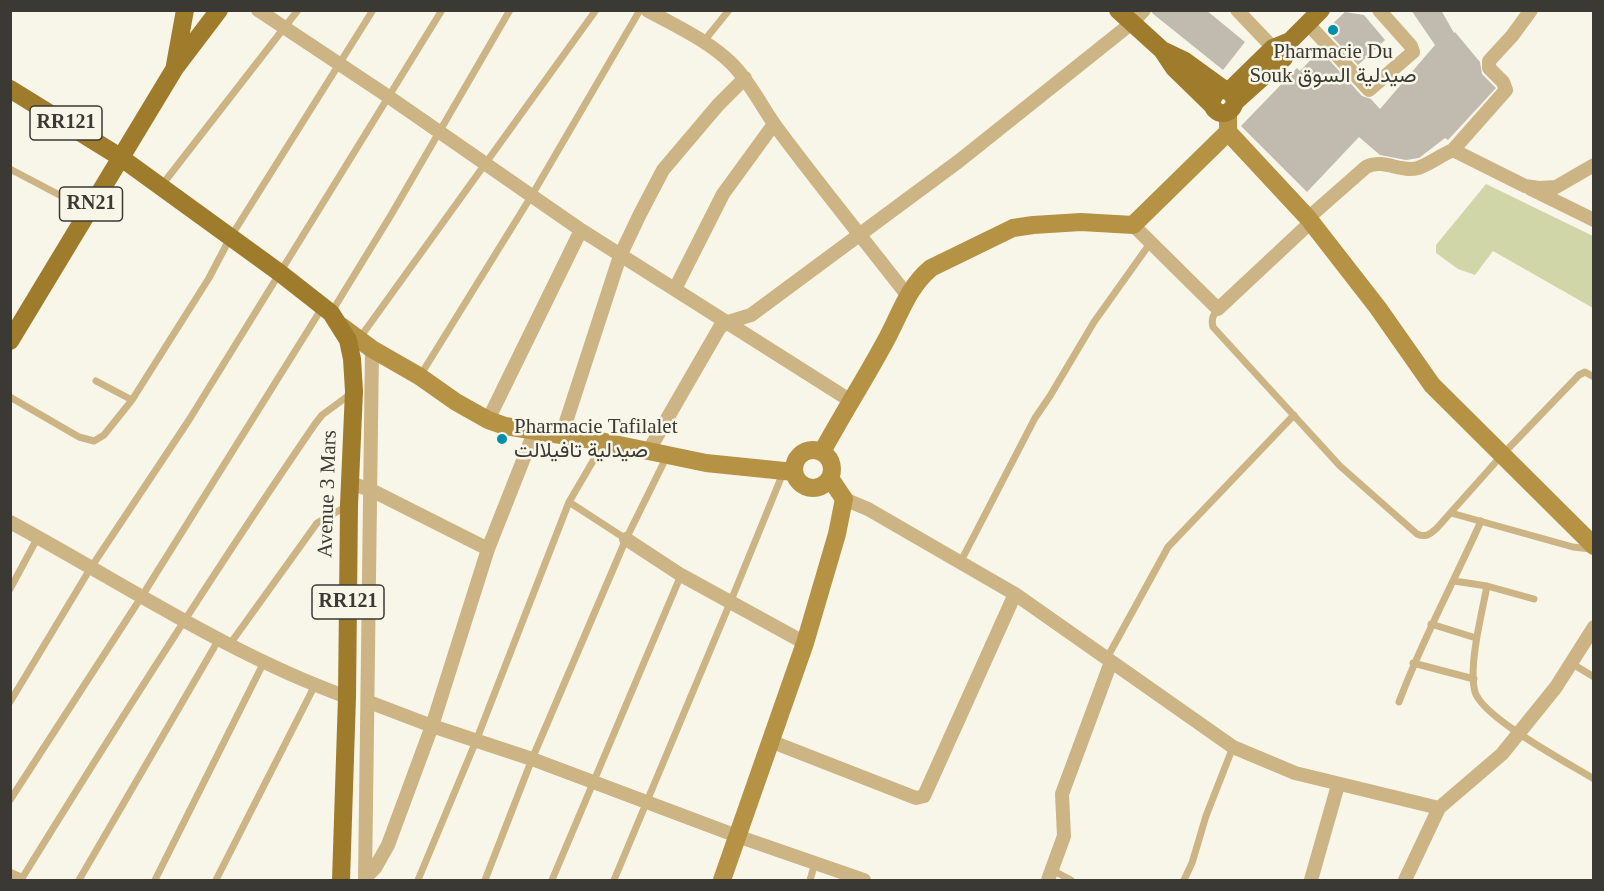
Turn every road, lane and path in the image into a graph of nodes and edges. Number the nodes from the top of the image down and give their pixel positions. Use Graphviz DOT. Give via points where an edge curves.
graph roads {
  1 [pos="185,10"];
  2 [pos="219,10"];
  3 [pos="258,10"];
  4 [pos="298,10"];
  5 [pos="373,10"];
  6 [pos="442,10"];
  7 [pos="510,10"];
  8 [pos="596,10"];
  9 [pos="640,10"];
  10 [pos="647,10"];
  11 [pos="729,10"];
  12 [pos="1118,10"];
  13 [pos="1237,10"];
  14 [pos="1321,10"];
  15 [pos="1379,10"];
  16 [pos="1531,10"];
  17 [pos="1138,16"];
  18 [pos="1308,24"];
  19 [pos="284,29"];
  20 [pos="704,41"];
  21 [pos="1278,53"];
  22 [pos="339,65"];
  23 [pos="175,68"];
  24 [pos="745,78"];
  25 [pos="10,89"];
  26 [pos="389,97"];
  27 [pos="1226,100"];
  28 [pos="774,124"];
  29 [pos="1228,132"];
  30 [pos="439,133"];
  31 [pos="1453,150"];
  32 [pos="120,157"];
  33 [pos="485,165"];
  34 [pos="1593,165"];
  35 [pos="10,169"];
  36 [pos="1525,186"];
  37 [pos="161,187"];
  38 [pos="532,195"];
  39 [pos="88,210"];
  40 [pos="1309,220"];
  41 [pos="1593,220"];
  42 [pos="1133,225"];
  43 [pos="581,230"];
  44 [pos="860,235"];
  45 [pos="231,238"];
  46 [pos="1151,242"];
  47 [pos="620,256"];
  48 [pos="280,273"];
  49 [pos="675,289"];
  50 [pos="907,296"];
  51 [pos="1218,309"];
  52 [pos="332,315"];
  53 [pos="728,322"];
  54 [pos="10,341"];
  55 [pos="365,344"];
  56 [pos="419,376"];
  57 [pos="1593,377"];
  58 [pos="96,381"];
  59 [pos="354,391"];
  60 [pos="10,397"];
  61 [pos="132,400"];
  62 [pos="850,401"];
  63 [pos="1294,415"];
  64 [pos="488,420"];
  65 [pos="535,430"];
  66 [pos="562,434"];
  67 [pos="605,442"];
  68 [pos="649,450"];
  69 [pos="822,452"];
  70 [pos="668,454"];
  71 [pos="1502,455"];
  72 [pos="789,471"];
  73 [pos="830,478"];
  74 [pos="350,483"];
  75 [pos="371,490"];
  76 [pos="844,499"];
  77 [pos="569,502"];
  78 [pos="349,505"];
  79 [pos="1451,513"];
  80 [pos="1481,521"];
  81 [pos="10,522"];
  82 [pos="38,537"];
  83 [pos="626,539"];
  84 [pos="1593,548"];
  85 [pos="488,549"];
  86 [pos="961,561"];
  87 [pos="90,569"];
  88 [pos="348,573"];
  89 [pos="370,575"];
  90 [pos="681,575"];
  91 [pos="1454,581"];
  92 [pos="1487,586"];
  93 [pos="10,589"];
  94 [pos="1015,594"];
  95 [pos="142,596"];
  96 [pos="1534,599"];
  97 [pos="730,603"];
  98 [pos="186,620"];
  99 [pos="1431,624"];
  100 [pos="1593,627"];
  101 [pos="1476,638"];
  102 [pos="224,641"];
  103 [pos="805,643"];
  104 [pos="1109,660"];
  105 [pos="264,662"];
  106 [pos="1413,663"];
  107 [pos="1571,663"];
  108 [pos="1593,677"];
  109 [pos="1474,679"];
  110 [pos="315,685"];
  111 [pos="348,697"];
  112 [pos="10,702"];
  113 [pos="369,702"];
  114 [pos="1399,702"];
  115 [pos="432,726"];
  116 [pos="1518,733"];
  117 [pos="476,741"];
  118 [pos="770,741"];
  119 [pos="1233,747"];
  120 [pos="532,759"];
  121 [pos="1593,779"];
  122 [pos="592,783"];
  123 [pos="1338,785"];
  124 [pos="10,800"];
  125 [pos="648,802"];
  126 [pos="1439,808"];
  127 [pos="737,836"];
  128 [pos="815,863"];
  129 [pos="1049,875"];
  130 [pos="10,876"];
  131 [pos="365,879"];
  132 [pos="20,880"];
  133 [pos="79,880"];
  134 [pos="155,880"];
  135 [pos="216,880"];
  136 [pos="341,880"];
  137 [pos="418,880"];
  138 [pos="485,880"];
  139 [pos="552,880"];
  140 [pos="614,880"];
  141 [pos="722,880"];
  142 [pos="810,880"];
  143 [pos="864,880"];
  144 [pos="1071,880"];
  145 [pos="1184,880"];
  146 [pos="1311,880"];
  147 [pos="1405,880"];
  1 -- 23 [label="main road, RN21"];
  2 -- 23 [label="main road, RN21"];
  3 -- 19 [label="street"];
  4 -- 19 [label="lane"];
  5 -- 22 [label="lane"];
  6 -- 26 [label="lane"];
  7 -- 30 [label="lane"];
  8 -- 33 [label="lane"];
  9 -- 38 [label="lane"];
  10 -- 20 [label="street"];
  11 -- 20 [label="lane"];
  12 -- 17 [label="main road"];
  13 -- 21 [label="street"];
  14 -- 18 [label="main road"];
  15 -- 18 [label="street" via="1413,52 1369,90"];
  16 -- 31 [label="street" via="1489,61 1489,68 1506,90"];
  17 -- 27 [label="main road" via="1174,68"];
  17 -- 44 [label="street" via="959,161"];
  18 -- 21 [label="main road"];
  19 -- 22 [label="street"];
  19 -- 37 [label="lane"];
  20 -- 24 [label="street"];
  21 -- 27 [label="main road"];
  22 -- 26 [label="street"];
  22 -- 45 [label="lane"];
  23 -- 32 [label="main road, RN21"];
  24 -- 28 [label="street"];
  24 -- 47 [label="street" via="663,170"];
  25 -- 32 [label="main road, RR121"];
  26 -- 30 [label="street"];
  26 -- 48 [label="lane"];
  27 -- 29 [label="street"];
  28 -- 44 [label="street"];
  28 -- 49 [label="street" via="723,194"];
  29 -- 40 [label="street"];
  29 -- 42 [label="street"];
  30 -- 33 [label="street"];
  30 -- 52 [label="lane"];
  31 -- 36 [label="street"];
  31 -- 40 [label="street" via="1418,168 1381,163 1366,167"];
  32 -- 37 [label="main road, RR121"];
  32 -- 39 [label="main road, RN21"];
  33 -- 38 [label="street"];
  33 -- 55 [label="lane"];
  34 -- 36 [label="street" via="1556,187"];
  35 -- 39 [label="lane"];
  36 -- 41 [label="street"];
  37 -- 45 [label="main road, RR121"];
  38 -- 43 [label="street"];
  38 -- 56 [label="lane"];
  39 -- 54 [label="main road, RN21"];
  40 -- 51 [label="street"];
  40 -- 71 [label="street" via="1432,385"];
  42 -- 46 [label="street"];
  42 -- 50 [label="street" via="1081,222 1013,228 931,268"];
  43 -- 47 [label="street"];
  43 -- 64 [label="street"];
  44 -- 50 [label="street"];
  44 -- 53 [label="street" via="751,315"];
  45 -- 48 [label="main road, RR121"];
  45 -- 61 [label="lane"];
  46 -- 51 [label="street"];
  46 -- 86 [label="lane" via="1094,322 1035,418"];
  47 -- 49 [label="street"];
  47 -- 66 [label="street"];
  48 -- 52 [label="main road, RR121"];
  48 -- 87 [label="lane"];
  49 -- 53 [label="street"];
  50 -- 62 [label="street" via="886,341"];
  51 -- 63 [label="lane" via="1211,321 1213,327"];
  52 -- 55 [label="street"];
  52 -- 59 [label="main road, Avenue 3 Mars / RR121" via="348,340"];
  52 -- 95 [label="lane"];
  53 -- 62 [label="street"];
  53 -- 68 [label="street" via="716,332"];
  55 -- 56 [label="street"];
  55 -- 75 [label="street"];
  56 -- 64 [label="street"];
  57 -- 71 [label="lane" via="1586,372 1579,375"];
  58 -- 61 [label="lane"];
  59 -- 74 [label="main road, Avenue 3 Mars / RR121"];
  59 -- 98 [label="lane" via="315,424"];
  60 -- 61 [label="lane" via="89,441 104,435"];
  62 -- 69 [label="street"];
  63 -- 79 [label="lane" via="1340,466 1418,534 1428,535"];
  63 -- 104 [label="lane" via="1168,547"];
  64 -- 65 [label="street"];
  65 -- 66 [label="street"];
  65 -- 85 [label="street"];
  66 -- 67 [label="street"];
  67 -- 68 [label="street"];
  67 -- 77 [label="lane"];
  68 -- 70 [label="street"];
  69 -- 72 [label="street" via="802,453"];
  69 -- 73 [label="street" via="832,466"];
  70 -- 72 [label="street" via="716,464"];
  70 -- 83 [label="lane"];
  71 -- 79 [label="lane"];
  71 -- 84 [label="street"];
  72 -- 73 [label="street" via="810,488 822,486"];
  72 -- 97 [label="lane"];
  73 -- 76 [label="street"];
  74 -- 75 [label="street"];
  74 -- 78 [label="main road, Avenue 3 Mars / RR121"];
  75 -- 85 [label="street"];
  75 -- 89 [label="street"];
  76 -- 86 [label="street"];
  76 -- 103 [label="street"];
  77 -- 83 [label="lane"];
  77 -- 117 [label="lane"];
  78 -- 88 [label="main road, Avenue 3 Mars / RR121"];
  78 -- 102 [label="lane" via="317,524"];
  79 -- 80 [label="lane"];
  80 -- 84 [label="lane" via="1573,547"];
  80 -- 91 [label="lane"];
  81 -- 82 [label="street"];
  82 -- 87 [label="street"];
  82 -- 93 [label="lane"];
  83 -- 90 [label="street"];
  83 -- 120 [label="lane"];
  85 -- 115 [label="street"];
  86 -- 94 [label="street"];
  87 -- 95 [label="street"];
  87 -- 112 [label="lane"];
  88 -- 89 [label="lane"];
  88 -- 111 [label="main road, Avenue 3 Mars / RR121"];
  89 -- 113 [label="street"];
  90 -- 97 [label="street"];
  90 -- 122 [label="lane"];
  91 -- 92 [label="lane"];
  91 -- 99 [label="lane"];
  92 -- 96 [label="lane"];
  92 -- 101 [label="lane"];
  94 -- 104 [label="street"];
  94 -- 118 [label="street" via="924,796 916,798"];
  95 -- 98 [label="street"];
  95 -- 124 [label="lane"];
  97 -- 103 [label="street"];
  97 -- 125 [label="lane"];
  98 -- 102 [label="street"];
  98 -- 132 [label="lane"];
  99 -- 101 [label="lane"];
  99 -- 106 [label="lane"];
  100 -- 107 [label="street"];
  101 -- 109 [label="lane"];
  102 -- 105 [label="street"];
  102 -- 133 [label="lane"];
  103 -- 118 [label="street"];
  104 -- 119 [label="street"];
  104 -- 129 [label="street" via="1062,794 1064,836"];
  105 -- 110 [label="street"];
  105 -- 134 [label="lane"];
  106 -- 109 [label="lane"];
  106 -- 114 [label="lane"];
  107 -- 108 [label="lane"];
  107 -- 116 [label="street"];
  109 -- 116 [label="lane" via="1479,700"];
  110 -- 111 [label="street"];
  110 -- 135 [label="lane"];
  111 -- 136 [label="main road, Avenue 3 Mars / RR121"];
  113 -- 115 [label="street"];
  113 -- 131 [label="street"];
  115 -- 117 [label="street"];
  115 -- 131 [label="street" via="388,845"];
  116 -- 121 [label="lane"];
  116 -- 126 [label="street" via="1502,754"];
  117 -- 120 [label="street"];
  117 -- 137 [label="lane"];
  118 -- 127 [label="street"];
  119 -- 123 [label="street" via="1295,773"];
  119 -- 145 [label="lane"];
  120 -- 122 [label="street"];
  120 -- 138 [label="lane"];
  122 -- 125 [label="street"];
  122 -- 139 [label="lane"];
  123 -- 126 [label="street"];
  123 -- 146 [label="street"];
  125 -- 127 [label="street"];
  125 -- 140 [label="lane"];
  126 -- 147 [label="street"];
  127 -- 128 [label="street"];
  127 -- 141 [label="street"];
  128 -- 142 [label="lane"];
  128 -- 143 [label="street"];
  129 -- 144 [label="lane"];
  130 -- 132 [label="street"];
}
